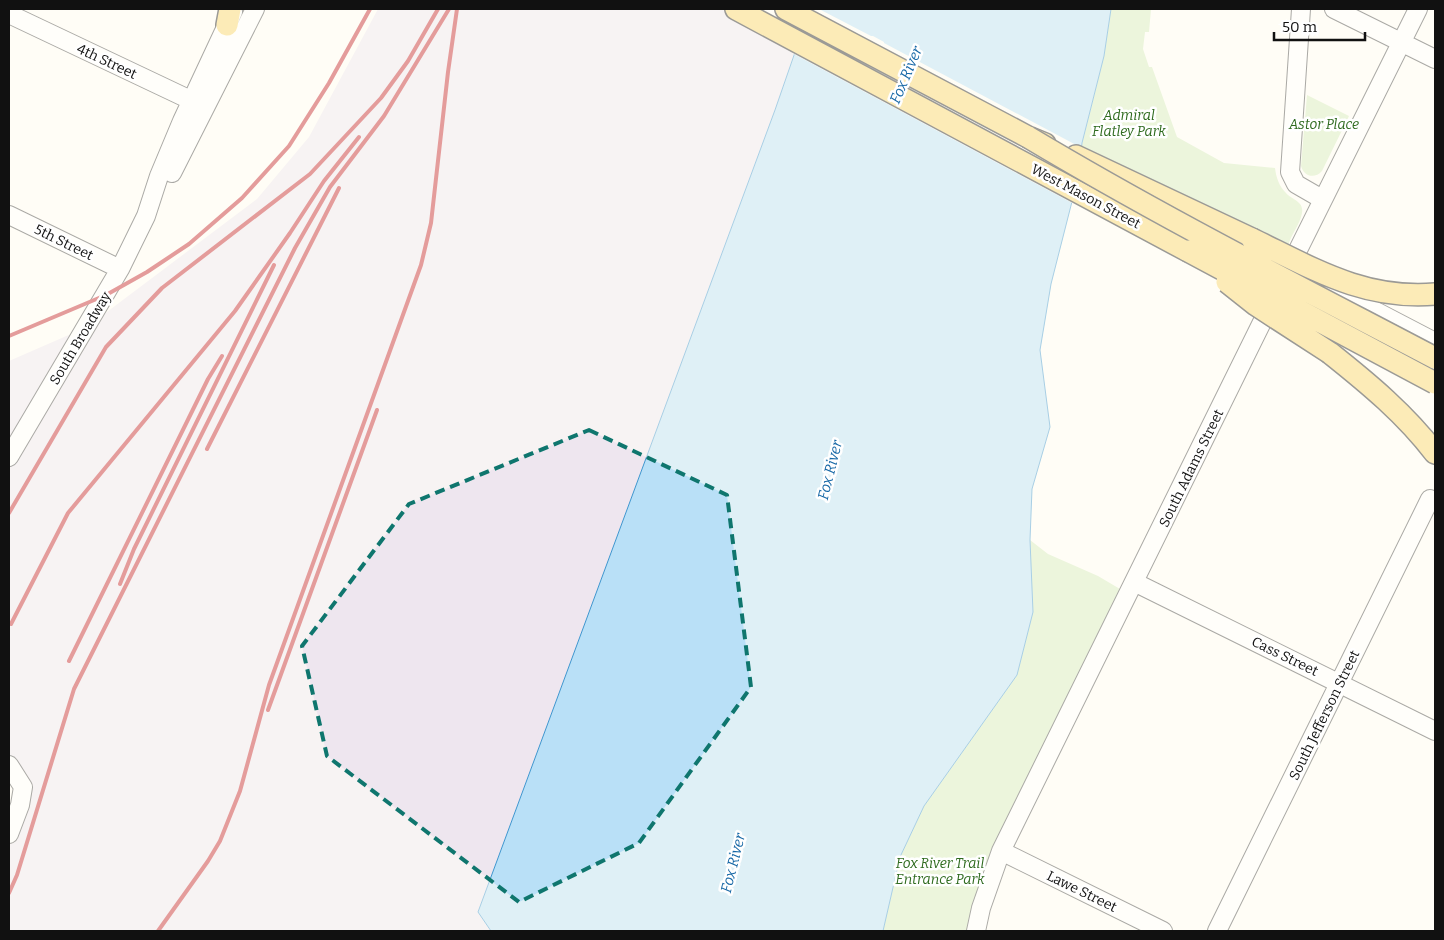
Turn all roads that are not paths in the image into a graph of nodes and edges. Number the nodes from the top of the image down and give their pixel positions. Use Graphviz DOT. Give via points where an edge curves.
graph roads {
  1 [pos="255,9"];
  2 [pos="736,9"];
  3 [pos="786,9"];
  4 [pos="1300,9"];
  5 [pos="1334,9"];
  6 [pos="1418,9"];
  7 [pos="9,14"];
  8 [pos="231,14"];
  9 [pos="1401,41"];
  10 [pos="1435,59"];
  11 [pos="198,103"];
  12 [pos="1028,137"];
  13 [pos="1322,199"];
  14 [pos="9,215"];
  15 [pos="1188,251"];
  16 [pos="1290,266"];
  17 [pos="120,270"];
  18 [pos="1435,294"];
  19 [pos="1435,342"];
  20 [pos="1435,358"];
  21 [pos="1435,383"];
  22 [pos="1435,453"];
  23 [pos="9,457"];
  24 [pos="1430,499"];
  25 [pos="1134,582"];
  26 [pos="1340,683"];
  27 [pos="1435,731"];
  28 [pos="9,765"];
  29 [pos="9,834"];
  30 [pos="1001,851"];
  31 [pos="976,931"];
  32 [pos="1163,931"];
  33 [pos="1217,931"];
  1 -- 11 [label="street, South Broadway"];
  2 -- 15 [label="main road, West Mason Street"];
  3 -- 12 [label="main road, West Mason Street"];
  4 -- 13 [label="street" via="1290,172 1296,184"];
  5 -- 9 [label="street"];
  6 -- 9 [label="street, South Adams Street"];
  7 -- 11 [label="street, 4th Street"];
  8 -- 11 [label="street, South Broadway"];
  9 -- 10 [label="street"];
  9 -- 13 [label="street, South Adams Street"];
  11 -- 17 [label="street, South Broadway" via="164,188 146,216"];
  12 -- 18 [label="main road, bridge" via="1088,161 1343,282 1401,295"];
  12 -- 20 [label="main road, West Mason Street, bridge" via="1083,170"];
  13 -- 16 [label="street, South Adams Street"];
  14 -- 17 [label="street, 5th Street"];
  15 -- 21 [label="main road, West Mason Street, bridge"];
  15 -- 22 [label="main road, bridge" via="1256,305 1359,376 1407,419"];
  16 -- 19 [label="street"];
  16 -- 25 [label="street, South Adams Street"];
  17 -- 23 [label="street, South Broadway"];
  24 -- 26 [label="street, South Jefferson Street"];
  25 -- 26 [label="street, Cass Street"];
  25 -- 30 [label="street, South Adams Street"];
  26 -- 27 [label="street, Cass Street"];
  26 -- 33 [label="street, South Jefferson Street"];
  28 -- 29 [label="street" via="23,786"];
  30 -- 31 [label="street, South Adams Street"];
  30 -- 32 [label="street, Lawe Street"];
}
